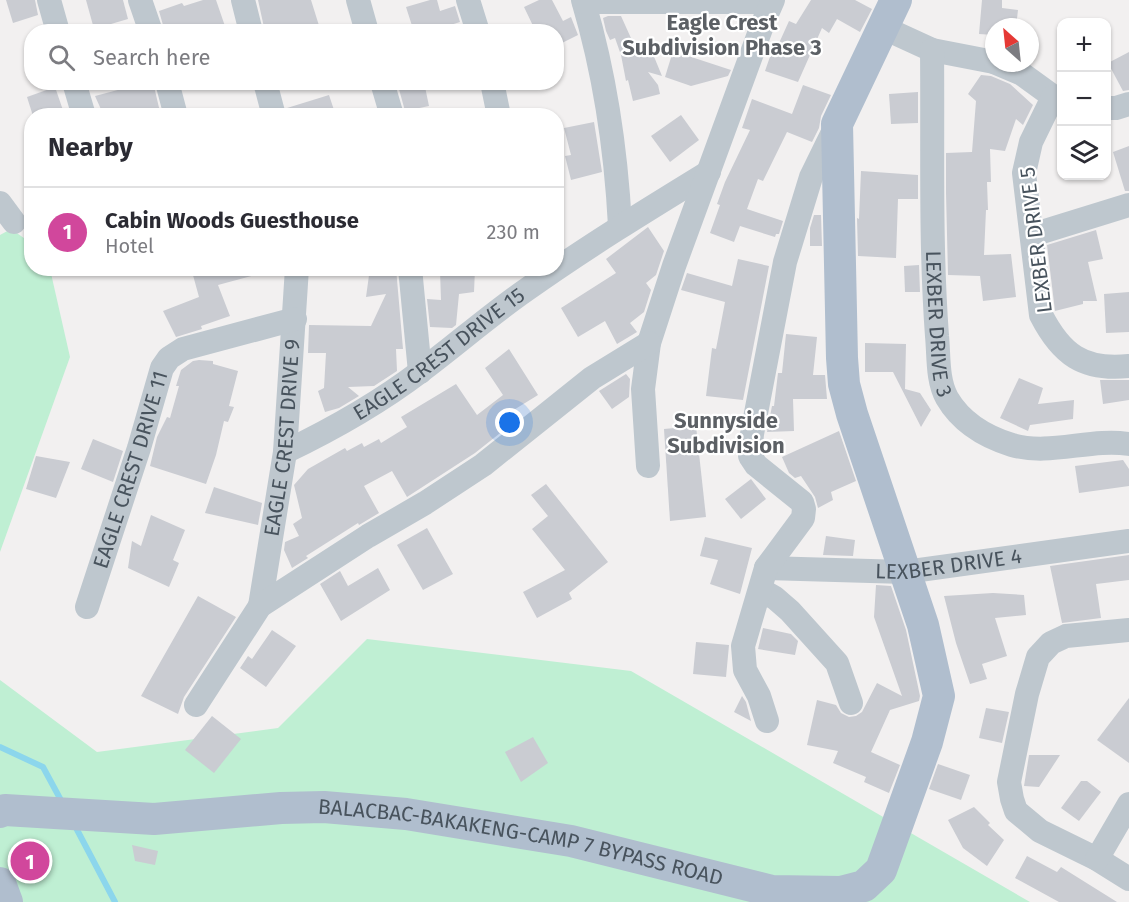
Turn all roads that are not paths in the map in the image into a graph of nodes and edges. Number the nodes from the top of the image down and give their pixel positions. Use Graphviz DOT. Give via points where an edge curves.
graph roads {
  1 [pos="49,0"];
  2 [pos="140,0"];
  3 [pos="243,0"];
  4 [pos="358,0"];
  5 [pos="468,0"];
  6 [pos="897,0"];
  7 [pos="583,1"];
  8 [pos="772,1"];
  9 [pos="56,24"];
  10 [pos="148,24"];
  11 [pos="249,24"];
  12 [pos="365,24"];
  13 [pos="476,24"];
  14 [pos="884,28"];
  15 [pos="932,50"];
  16 [pos="985,61"];
  17 [pos="1017,72"];
  18 [pos="76,90"];
  19 [pos="168,90"];
  20 [pos="267,90"];
  21 [pos="384,90"];
  22 [pos="494,90"];
  23 [pos="1057,100"];
  24 [pos="1129,104"];
  25 [pos="82,108"];
  26 [pos="174,108"];
  27 [pos="272,108"];
  28 [pos="390,108"];
  29 [pos="497,108"];
  30 [pos="1111,108"];
  31 [pos="837,124"];
  32 [pos="709,172"];
  33 [pos="1129,205"];
  34 [pos="620,226"];
  35 [pos="1032,235"];
  36 [pos="564,257"];
  37 [pos="297,276"];
  38 [pos="411,276"];
  39 [pos="523,280"];
  40 [pos="295,319"];
  41 [pos="650,343"];
  42 [pos="1129,366"];
  43 [pos="420,372"];
  44 [pos="1129,444"];
  45 [pos="285,452"];
  46 [pos="648,466"];
  47 [pos="1129,541"];
  48 [pos="905,572"];
  49 [pos="764,579"];
  50 [pos="260,606"];
  51 [pos="87,608"];
  52 [pos="1129,630"];
  53 [pos="851,703"];
  54 [pos="196,705"];
  55 [pos="767,721"];
  56 [pos="1129,804"];
  57 [pos="0,812"];
  58 [pos="1097,859"];
  59 [pos="1129,879"];
  60 [pos="0,883"];
  61 [pos="7,902"];
  1 -- 9 [label="street"];
  2 -- 10 [label="street"];
  3 -- 11 [label="street"];
  4 -- 12 [label="street"];
  5 -- 13 [label="street"];
  6 -- 14 [label="main road, BALACBAC-BAKAKENG-CAMP 7 BYPASS ROAD"];
  7 -- 8 [label="street"];
  7 -- 34 [label="street" via="610,115"];
  8 -- 32 [label="street"];
  14 -- 15 [label="street"];
  14 -- 31 [label="main road, BALACBAC-BAKAKENG-CAMP 7 BYPASS ROAD"];
  15 -- 16 [label="street"];
  15 -- 44 [label="street, LEXBER DRIVE 3" via="935,308 940,380 946,397 974,428 1011,445 1037,449 1108,441"];
  17 -- 23 [label="street"];
  18 -- 25 [label="street"];
  19 -- 26 [label="street"];
  20 -- 27 [label="street"];
  21 -- 28 [label="street"];
  22 -- 29 [label="street"];
  23 -- 35 [label="street, LEXBER DRIVE 5" via="1031,142 1024,173"];
  24 -- 30 [label="street"];
  31 -- 48 [label="main road, BALACBAC-BAKAKENG-CAMP 7 BYPASS ROAD" via="844,384"];
  31 -- 49 [label="street" via="811,177 785,262 752,434 750,456 756,465 802,502 804,509 803,518"];
  32 -- 34 [label="street, EAGLE CREST DRIVE 15"];
  32 -- 41 [label="street"];
  33 -- 35 [label="street"];
  34 -- 36 [label="street, EAGLE CREST DRIVE 15"];
  35 -- 42 [label="street, LEXBER DRIVE 5" via="1041,315 1047,326 1070,354 1084,364"];
  37 -- 40 [label="street, EAGLE CREST DRIVE 9"];
  38 -- 43 [label="street"];
  39 -- 43 [label="street, EAGLE CREST DRIVE 15"];
  40 -- 45 [label="street, EAGLE CREST DRIVE 9"];
  40 -- 51 [label="street, EAGLE CREST DRIVE 11" via="183,349 169,358 162,368"];
  41 -- 46 [label="street" via="643,389"];
  41 -- 50 [label="street" via="592,378 483,465"];
  43 -- 45 [label="street, EAGLE CREST DRIVE 15" via="350,419"];
  45 -- 50 [label="street, EAGLE CREST DRIVE 9"];
  47 -- 48 [label="street, LEXBER DRIVE 4"];
  48 -- 49 [label="street, LEXBER DRIVE 4"];
  48 -- 57 [label="main road, BALACBAC-BAKAKENG-CAMP 7 BYPASS ROAD" via="923,625 939,696 927,742 881,870 864,886 841,892 772,891 571,841 406,814 324,807 154,819"];
  49 -- 53 [label="street" via="775,598 837,663"];
  49 -- 55 [label="street" via="743,646 745,670"];
  50 -- 54 [label="street"];
  52 -- 58 [label="street" via="1066,636 1051,643 1038,657 1009,782 1017,811 1040,831"];
  56 -- 58 [label="street"];
  58 -- 59 [label="street"];
  60 -- 61 [label="main road"];
}
